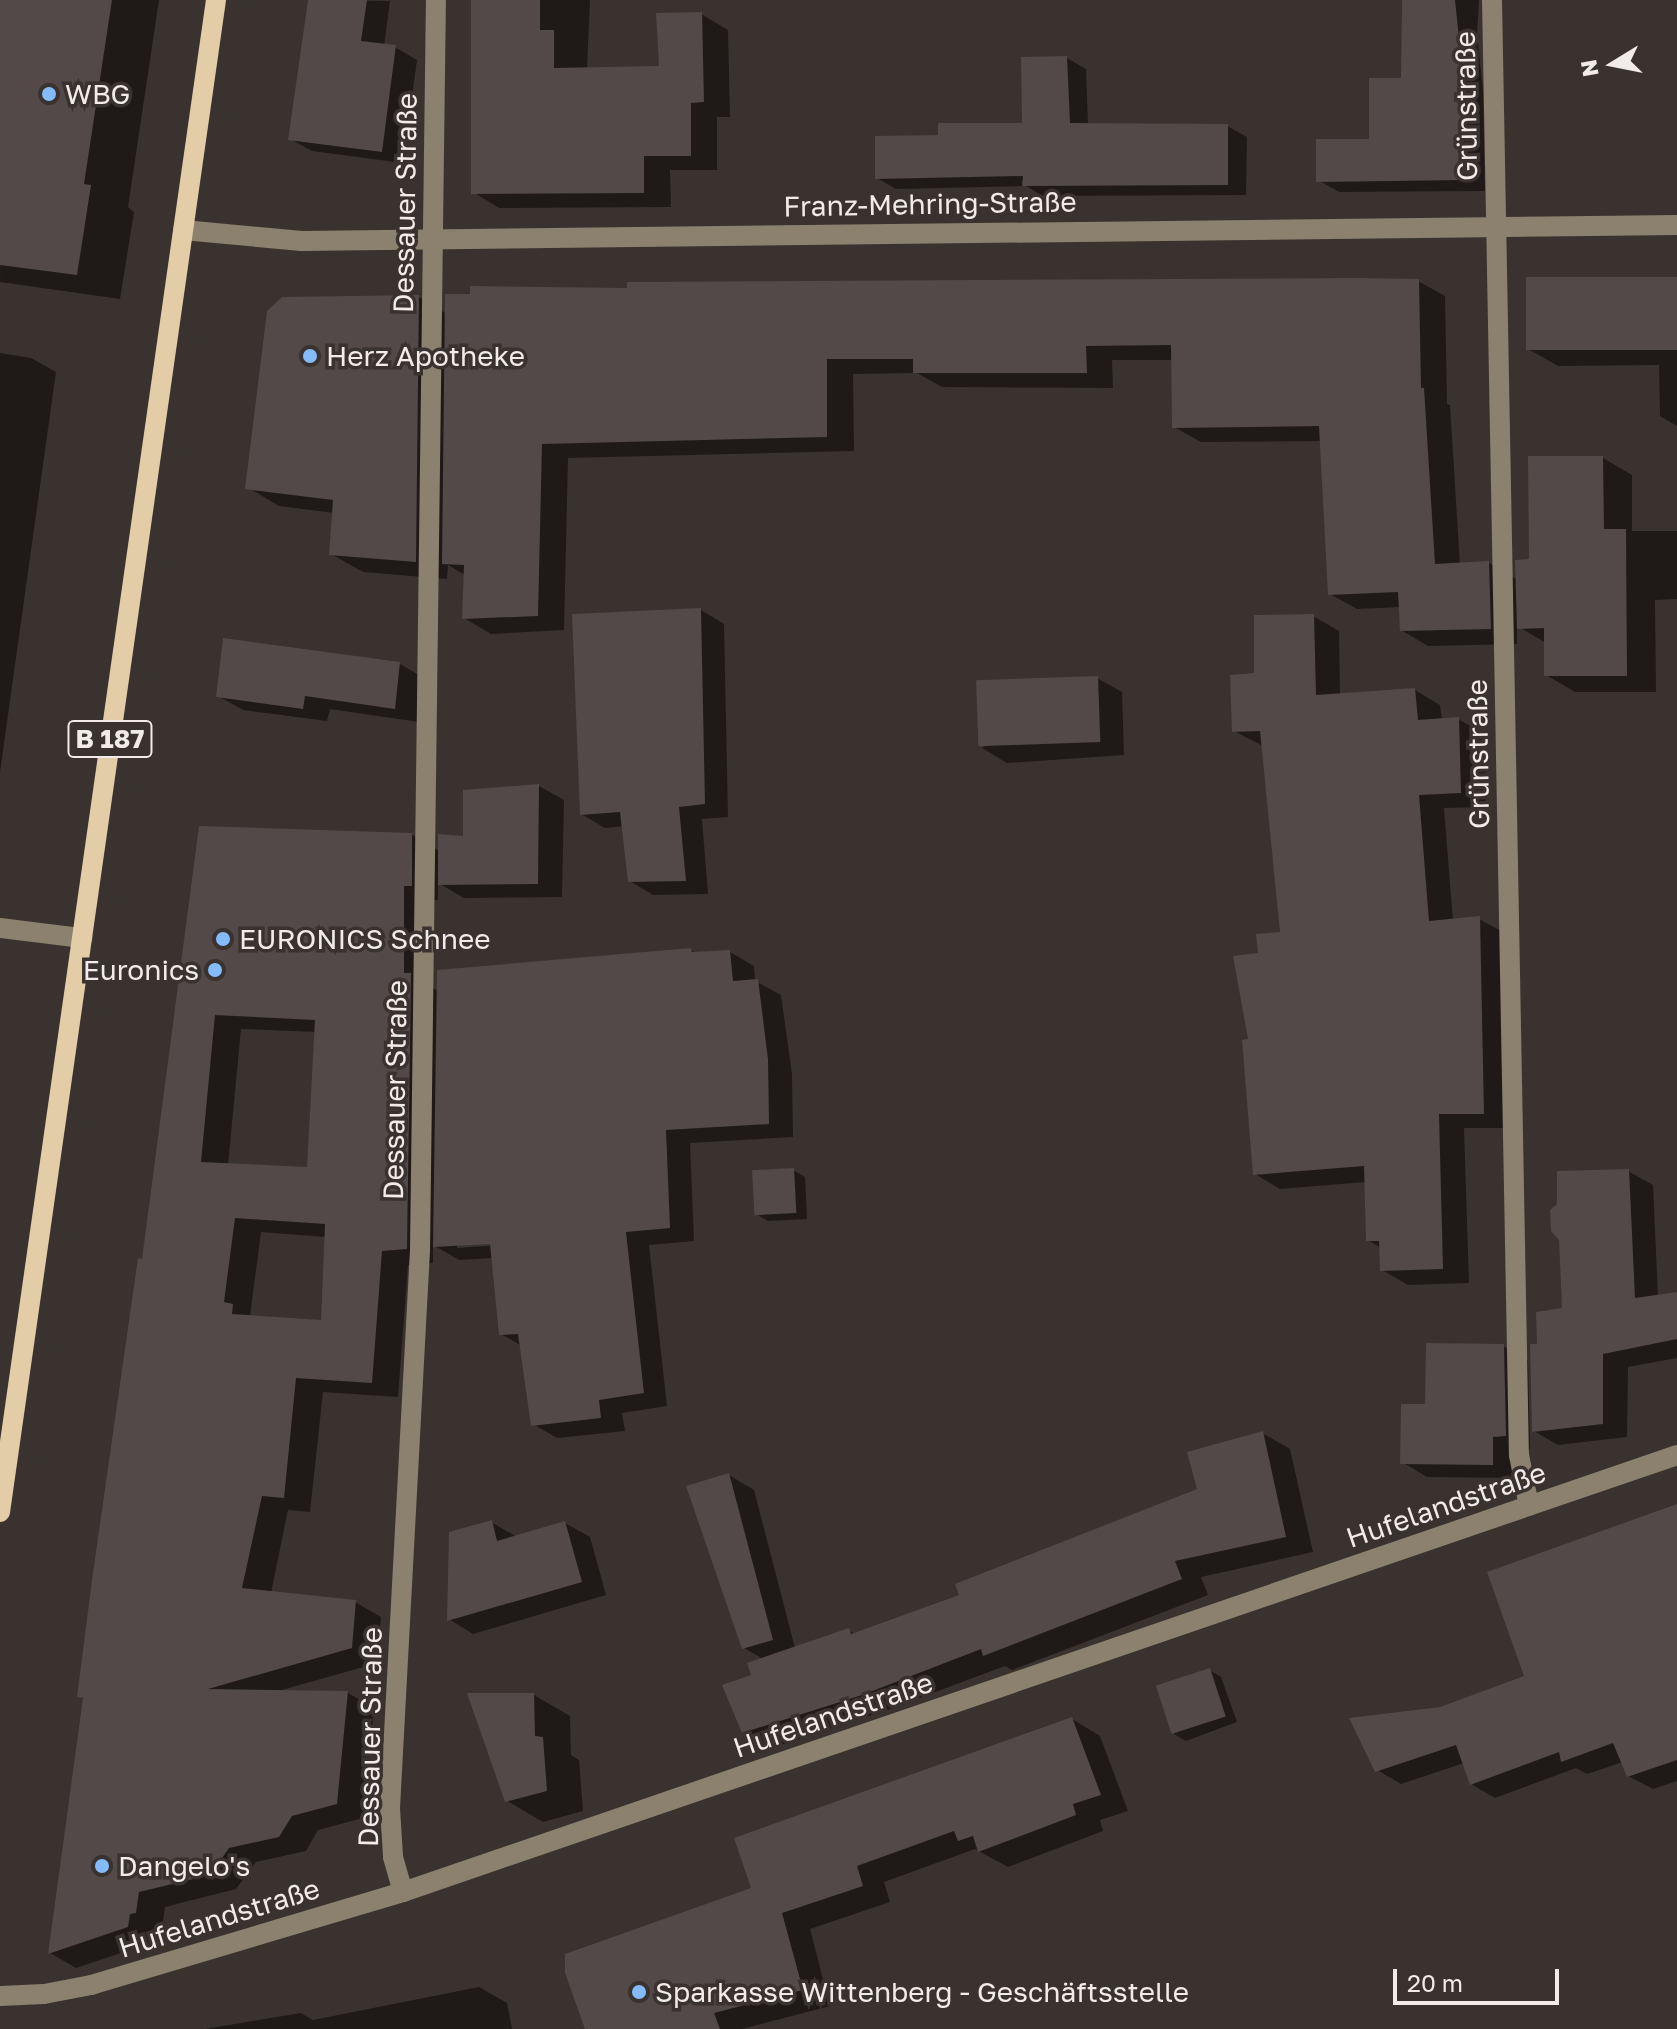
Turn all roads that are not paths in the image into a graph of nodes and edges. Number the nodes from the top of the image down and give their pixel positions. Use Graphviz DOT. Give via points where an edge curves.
graph roads {
  1 [pos="216,0"];
  2 [pos="436,0"];
  3 [pos="1492,0"];
  4 [pos="1677,225"];
  5 [pos="1496,226"];
  6 [pos="183,230"];
  7 [pos="432,237"];
  8 [pos="0,928"];
  9 [pos="82,938"];
  10 [pos="1677,1455"];
  11 [pos="1529,1506"];
  12 [pos="0,1512"];
  13 [pos="403,1892"];
  14 [pos="0,1996"];
  1 -- 6 [label="main road, B 187"];
  2 -- 7 [label="street, Dessauer Straße"];
  3 -- 5 [label="street, Grünstraße"];
  4 -- 5 [label="street, Franz-Mehring-Straße"];
  5 -- 7 [label="street, Franz-Mehring-Straße"];
  5 -- 11 [label="street, Grünstraße" via="1519,1455"];
  6 -- 7 [label="street, Franz-Mehring-Straße" via="285,241"];
  6 -- 9 [label="main road, B 187"];
  7 -- 13 [label="street, Dessauer Straße" via="420,1250 390,1808 393,1856"];
  8 -- 9 [label="street"];
  9 -- 12 [label="main road, B 187"];
  10 -- 11 [label="street, Hufelandstraße"];
  11 -- 13 [label="street, Hufelandstraße"];
  13 -- 14 [label="street, Hufelandstraße" via="91,1985"];
}
